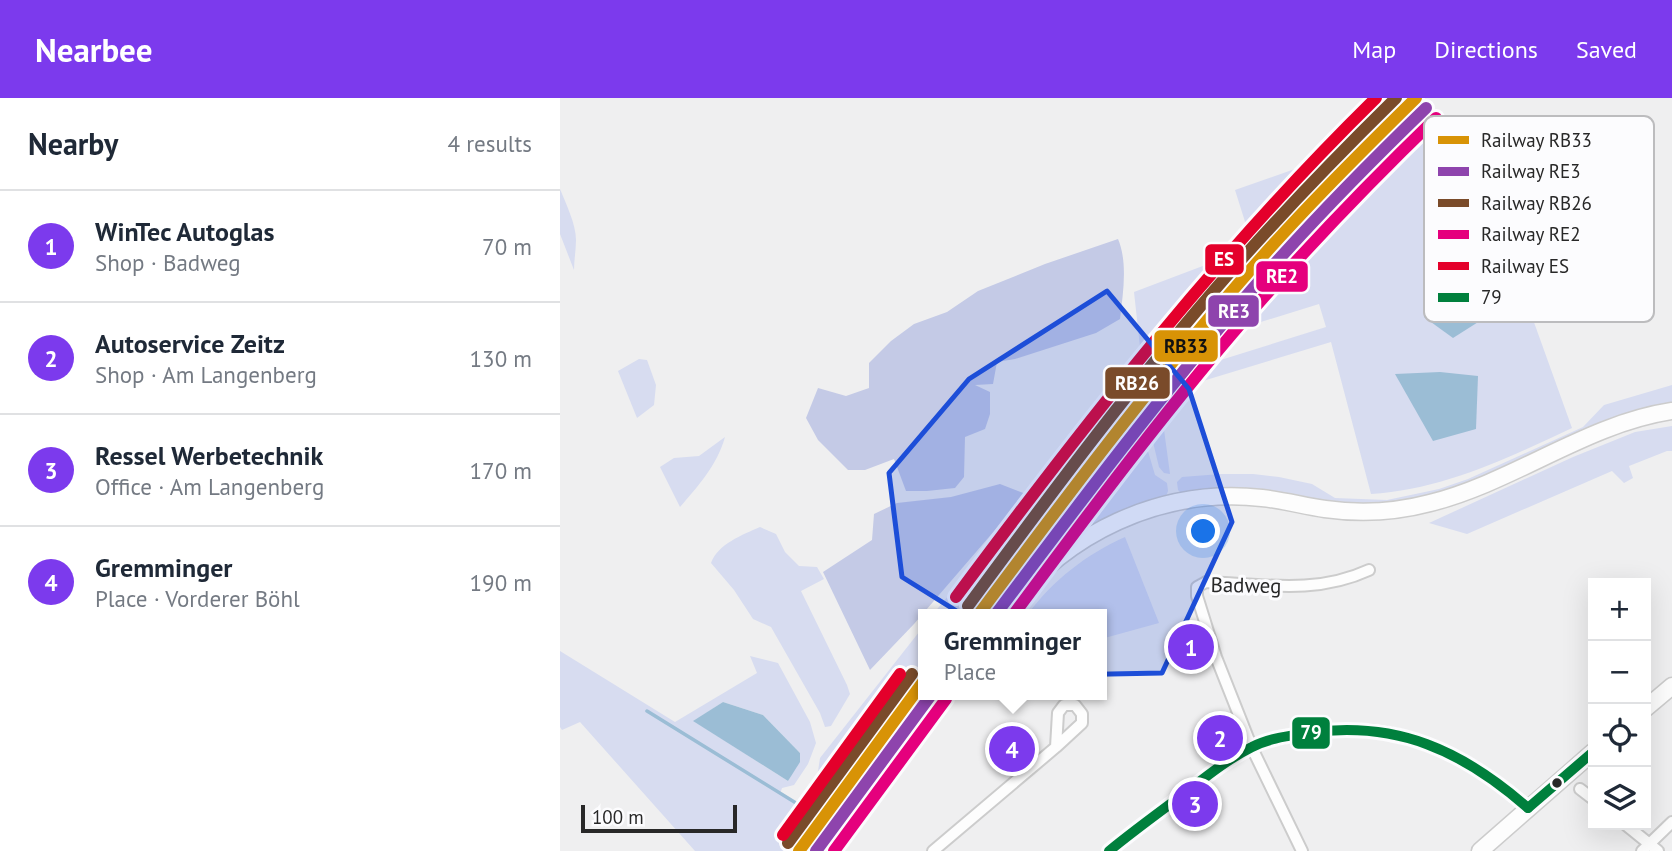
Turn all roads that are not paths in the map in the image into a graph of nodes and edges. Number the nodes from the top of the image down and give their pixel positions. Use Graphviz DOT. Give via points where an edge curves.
graph roads {
  1 [pos="1672,411"];
  2 [pos="1369,570"];
  3 [pos="1008,609"];
  4 [pos="1672,686"];
  5 [pos="942,700"];
  6 [pos="1651,704"];
  7 [pos="1056,747"];
  8 [pos="1252,748"];
  9 [pos="1588,756"];
  10 [pos="1580,789"];
  11 [pos="1588,795"];
  12 [pos="1528,808"];
  13 [pos="1672,822"];
  14 [pos="1631,830"];
  15 [pos="1650,848"];
  16 [pos="833,851"];
  17 [pos="933,851"];
  18 [pos="1109,851"];
  19 [pos="1302,851"];
  20 [pos="1480,851"];
  1 -- 3 [label="main road" via="1621,424 1462,493 1417,506 1339,511 1234,496 1190,499 1144,511 1072,547 1035,578"];
  2 -- 8 [label="street, Badweg" via="1316,586 1206,582 1197,587 1216,657"];
  4 -- 6 [label="main road"];
  5 -- 16 [label="main road"];
  7 -- 17 [label="street"];
  8 -- 12 [label="street" via="1318,732 1382,732 1449,752"];
  8 -- 18 [label="street" via="1208,775"];
  8 -- 19 [label="street, Badweg"];
  9 -- 12 [label="main road"];
  10 -- 11 [label="street"];
  12 -- 20 [label="main road"];
  13 -- 15 [label="street"];
  14 -- 15 [label="street"];
}
